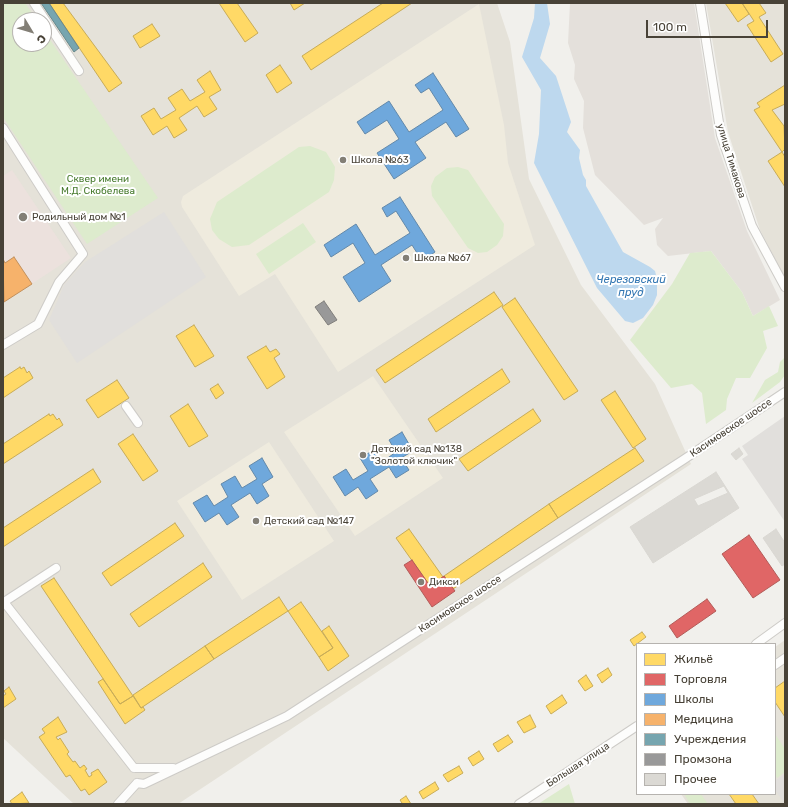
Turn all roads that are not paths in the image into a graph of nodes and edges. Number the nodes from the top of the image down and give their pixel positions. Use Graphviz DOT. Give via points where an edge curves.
graph roads {
  1 [pos="34,3"];
  2 [pos="700,3"];
  3 [pos="79,71"];
  4 [pos="3,128"];
  5 [pos="785,287"];
  6 [pos="3,345"];
  7 [pos="785,392"];
  8 [pos="126,406"];
  9 [pos="138,423"];
  10 [pos="56,568"];
  11 [pos="785,624"];
  12 [pos="757,643"];
  13 [pos="785,658"];
  14 [pos="776,664"];
  15 [pos="636,727"];
  16 [pos="134,768"];
  17 [pos="176,768"];
  18 [pos="137,783"];
  19 [pos="118,804"];
  20 [pos="519,804"];
  1 -- 3 [label="street"];
  2 -- 5 [label="street, улица Тимакова" via="721,134 752,226"];
  4 -- 6 [label="street" via="83,254 59,282 38,324"];
  7 -- 17 [label="street, Касимовское шоссе" via="287,716"];
  8 -- 9 [label="street"];
  10 -- 16 [label="street" via="4,602"];
  11 -- 12 [label="street"];
  13 -- 14 [label="street"];
  15 -- 20 [label="street, Большая улица"];
  16 -- 17 [label="street"];
  16 -- 18 [label="street" via="132,771"];
  17 -- 18 [label="street, Касимовское шоссе" via="144,784"];
  18 -- 19 [label="street"];
}
